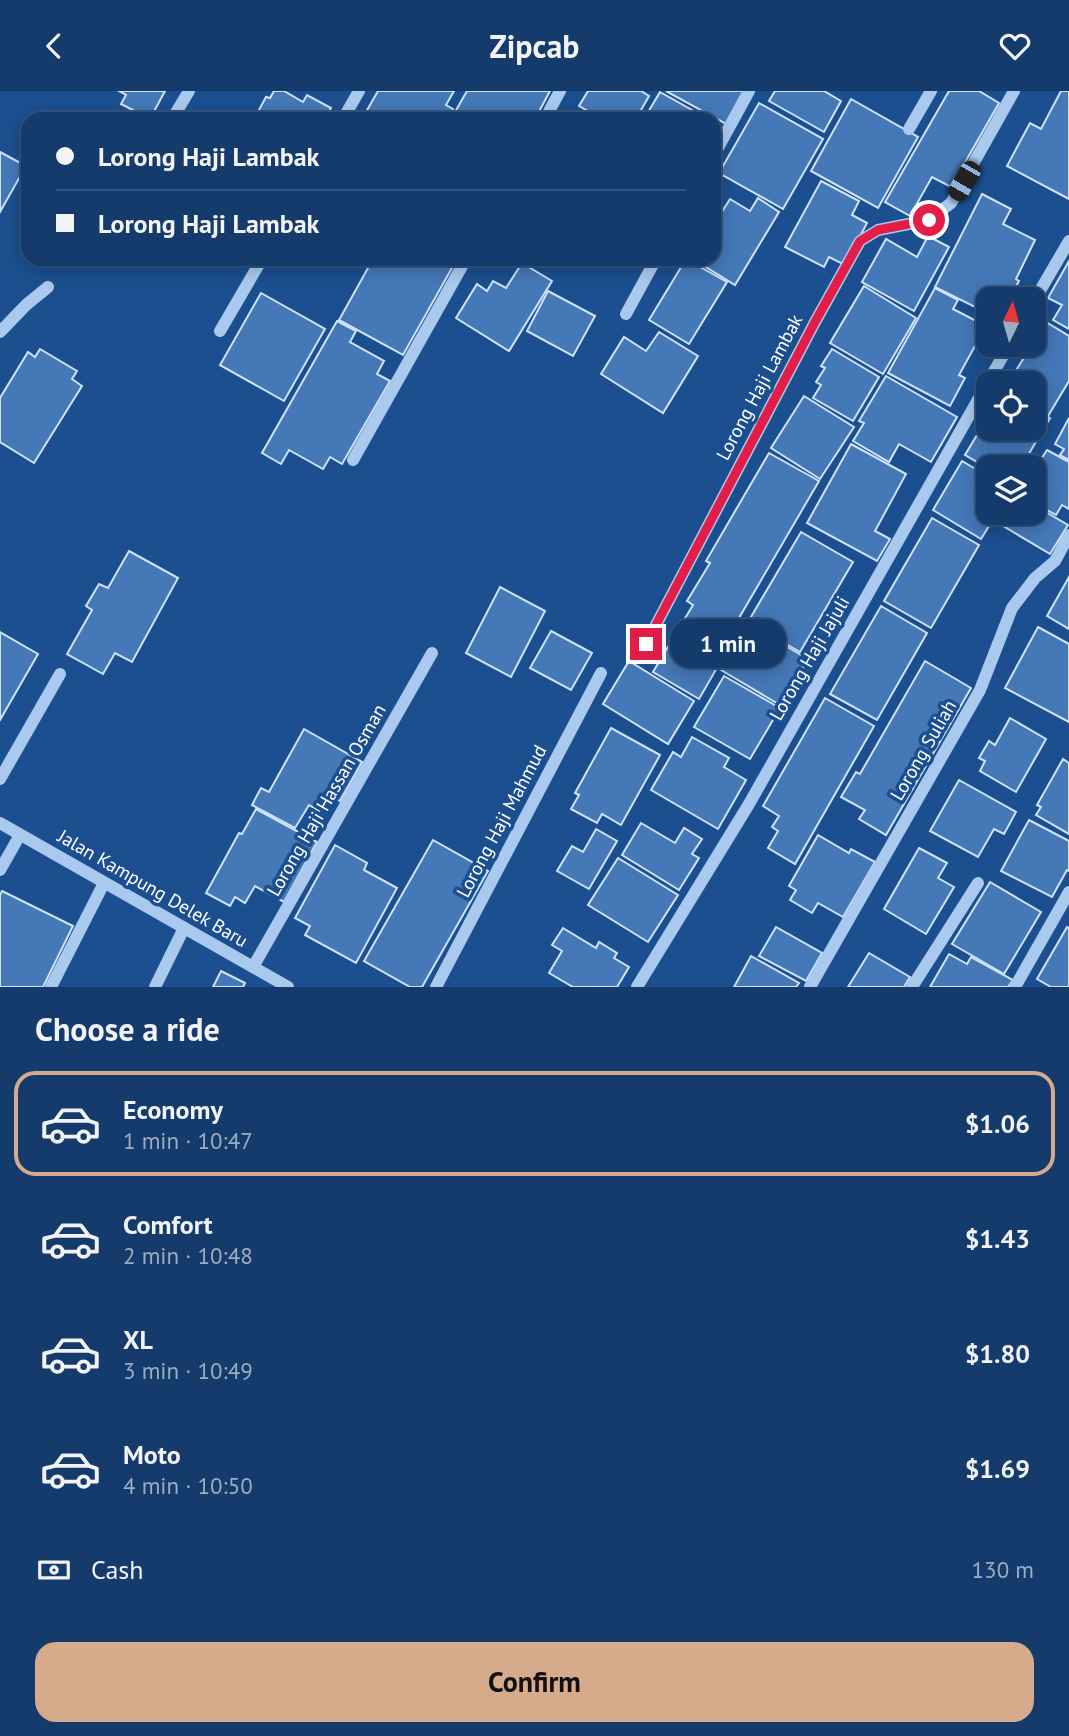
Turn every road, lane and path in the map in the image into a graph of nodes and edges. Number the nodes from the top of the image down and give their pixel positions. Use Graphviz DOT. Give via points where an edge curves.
graph roads {
  1 [pos="189,91"];
  2 [pos="359,91"];
  3 [pos="560,91"];
  4 [pos="749,91"];
  5 [pos="931,91"];
  6 [pos="1014,91"];
  7 [pos="176,112"];
  8 [pos="347,112"];
  9 [pos="549,112"];
  10 [pos="909,129"];
  11 [pos="721,142"];
  12 [pos="1069,241"];
  13 [pos="258,266"];
  14 [pos="462,266"];
  15 [pos="652,266"];
  16 [pos="48,287"];
  17 [pos="1042,287"];
  18 [pos="626,314"];
  19 [pos="220,331"];
  20 [pos="0,332"];
  21 [pos="1002,357"];
  22 [pos="352,460"];
  23 [pos="1069,535"];
  24 [pos="646,644"];
  25 [pos="432,653"];
  26 [pos="601,673"];
  27 [pos="60,674"];
  28 [pos="0,779"];
  29 [pos="0,823"];
  30 [pos="20,835"];
  31 [pos="0,870"];
  32 [pos="104,883"];
  33 [pos="978,883"];
  34 [pos="1069,892"];
  35 [pos="184,928"];
  36 [pos="253,967"];
  37 [pos="51,987"];
  38 [pos="155,987"];
  39 [pos="288,987"];
  40 [pos="436,987"];
  41 [pos="638,987"];
  42 [pos="810,987"];
  43 [pos="912,987"];
  44 [pos="1014,987"];
  1 -- 7 [label="street"];
  2 -- 8 [label="street"];
  3 -- 9 [label="street"];
  4 -- 11 [label="street"];
  5 -- 10 [label="street"];
  6 -- 24 [label="street, Lorong Haji Lambak" via="951,203 929,220 878,230 860,241"];
  12 -- 17 [label="street"];
  13 -- 19 [label="street"];
  14 -- 22 [label="street"];
  15 -- 18 [label="street"];
  16 -- 20 [label="street"];
  21 -- 41 [label="street, Lorong Haji Jajuli" via="749,804"];
  23 -- 42 [label="street, Lorong Suliah" via="1055,561 1012,608 980,691"];
  25 -- 36 [label="street, Lorong Haji Hassan Osman"];
  26 -- 40 [label="street, Lorong Haji Mahmud"];
  27 -- 28 [label="street"];
  29 -- 30 [label="street, Jalan Kampung Delek Baru"];
  30 -- 31 [label="street"];
  30 -- 32 [label="street, Jalan Kampung Delek Baru"];
  32 -- 35 [label="street, Jalan Kampung Delek Baru"];
  32 -- 37 [label="street"];
  33 -- 43 [label="street"];
  34 -- 44 [label="street"];
  35 -- 36 [label="street, Jalan Kampung Delek Baru"];
  35 -- 38 [label="street"];
  36 -- 39 [label="street, Jalan Kampung Delek Baru"];
}
